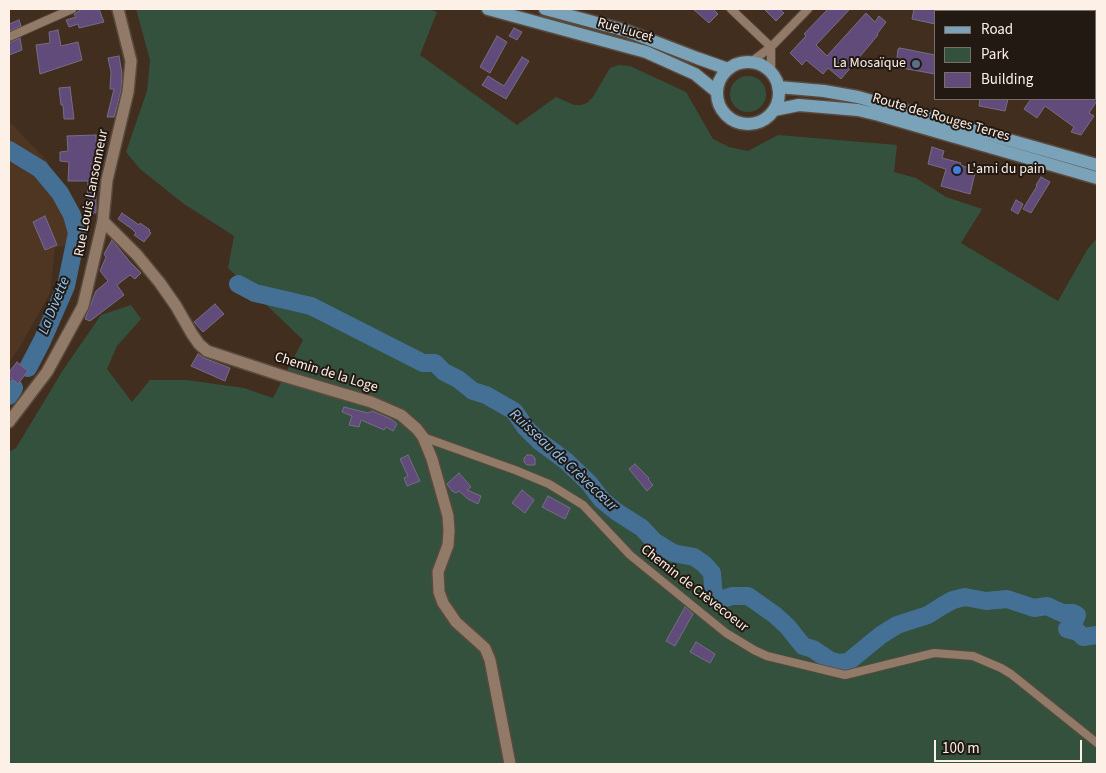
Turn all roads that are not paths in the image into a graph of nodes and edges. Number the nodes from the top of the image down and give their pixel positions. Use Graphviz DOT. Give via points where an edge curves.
graph roads {
  1 [pos="72,9"];
  2 [pos="118,9"];
  3 [pos="488,9"];
  4 [pos="546,9"];
  5 [pos="731,9"];
  6 [pos="808,9"];
  7 [pos="9,37"];
  8 [pos="771,47"];
  9 [pos="751,62"];
  10 [pos="728,69"];
  11 [pos="771,72"];
  12 [pos="778,87"];
  13 [pos="717,92"];
  14 [pos="774,110"];
  15 [pos="1097,165"];
  16 [pos="1097,178"];
  17 [pos="103,221"];
  18 [pos="9,422"];
  19 [pos="423,437"];
  20 [pos="1097,743"];
  21 [pos="510,764"];
  1 -- 7 [label="street"];
  2 -- 17 [label="street, Rue Louis Lansonneur" via="131,60 128,92 107,180"];
  3 -- 13 [label="main road, Rue Lucet" via="646,52 695,74"];
  4 -- 10 [label="main road, Rue Lucet" via="627,31"];
  5 -- 8 [label="street"];
  6 -- 8 [label="street"];
  8 -- 9 [label="street"];
  8 -- 11 [label="street"];
  9 -- 10 [label="main road" via="735,64"];
  9 -- 11 [label="main road"];
  10 -- 13 [label="main road" via="722,75"];
  11 -- 12 [label="main road"];
  12 -- 14 [label="main road"];
  12 -- 15 [label="main road, Route des Rouges Terres" via="858,97"];
  13 -- 14 [label="main road" via="722,111 739,123 759,122"];
  14 -- 16 [label="main road, Route des Rouges Terres" via="799,105 879,115"];
  17 -- 18 [label="street, Rue Louis Lansonneur" via="83,306 47,372"];
  17 -- 19 [label="street, Chemin de la Loge" via="160,283 192,334 207,351 371,402 401,415"];
  19 -- 20 [label="street, Chemin de Crèvecoeur" via="549,484 583,505 630,555 726,633 767,656 845,675 934,653 973,656 1006,671"];
  19 -- 21 [label="street, Chemin de la Loge" via="448,516 448,545 438,572 439,592 456,622 485,648 490,660"];
}
